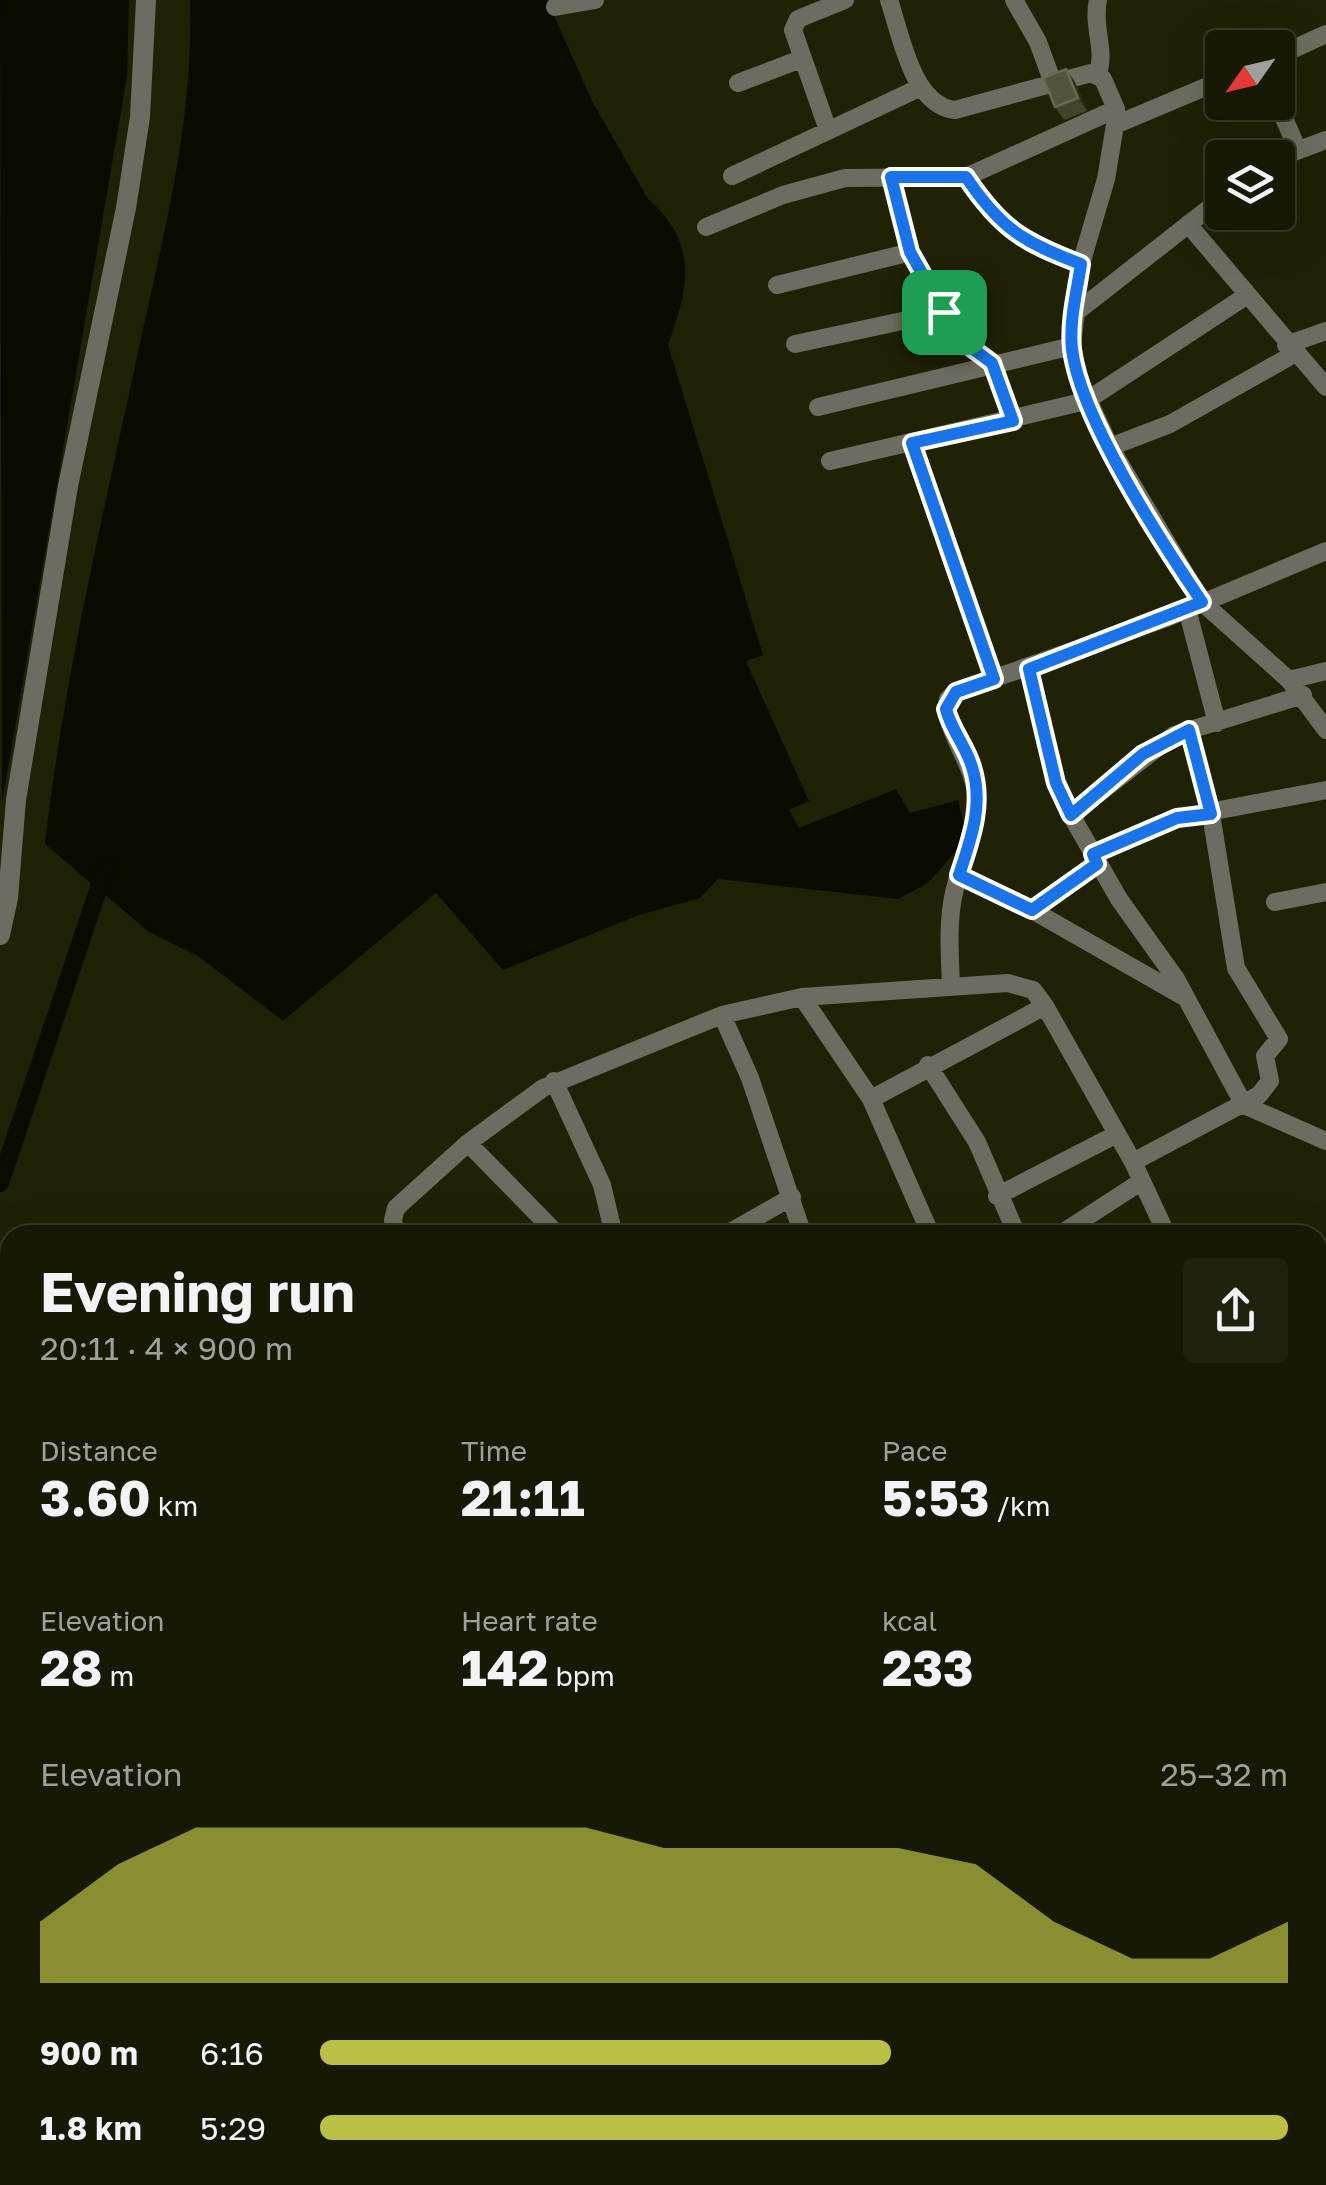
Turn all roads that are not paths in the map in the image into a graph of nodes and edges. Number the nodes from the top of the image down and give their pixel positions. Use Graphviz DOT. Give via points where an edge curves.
graph roads {
  1 [pos="146,0"];
  2 [pos="596,0"];
  3 [pos="845,0"];
  4 [pos="888,0"];
  5 [pos="1014,0"];
  6 [pos="1098,0"];
  7 [pos="556,8"];
  8 [pos="1326,34"];
  9 [pos="1295,48"];
  10 [pos="801,59"];
  11 [pos="1098,73"];
  12 [pos="738,82"];
  13 [pos="1054,84"];
  14 [pos="1205,86"];
  15 [pos="921,87"];
  16 [pos="1115,117"];
  17 [pos="1285,120"];
  18 [pos="828,130"];
  19 [pos="1326,140"];
  20 [pos="1297,148"];
  21 [pos="732,176"];
  22 [pos="891,177"];
  23 [pos="966,177"];
  24 [pos="1205,211"];
  25 [pos="1188,224"];
  26 [pos="706,227"];
  27 [pos="910,252"];
  28 [pos="1081,264"];
  29 [pos="777,285"];
  30 [pos="1246,296"];
  31 [pos="944,312"];
  32 [pos="1074,314"];
  33 [pos="1326,332"];
  34 [pos="795,344"];
  35 [pos="1072,346"];
  36 [pos="1290,349"];
  37 [pos="992,363"];
  38 [pos="1326,387"];
  39 [pos="1086,401"];
  40 [pos="818,407"];
  41 [pos="1013,421"];
  42 [pos="912,443"];
  43 [pos="1110,447"];
  44 [pos="830,460"];
  45 [pos="1326,552"];
  46 [pos="1195,606"];
  47 [pos="1029,669"];
  48 [pos="1326,671"];
  49 [pos="994,679"];
  50 [pos="1289,680"];
  51 [pos="1303,695"];
  52 [pos="1218,723"];
  53 [pos="1189,730"];
  54 [pos="1326,730"];
  55 [pos="1326,790"];
  56 [pos="1211,814"];
  57 [pos="1071,815"];
  58 [pos="1095,859"];
  59 [pos="959,875"];
  60 [pos="1326,892"];
  61 [pos="1275,902"];
  62 [pos="3,909"];
  63 [pos="1032,910"];
  64 [pos="0,934"];
  65 [pos="951,986"];
  66 [pos="802,998"];
  67 [pos="1186,998"];
  68 [pos="1045,1006"];
  69 [pos="722,1015"];
  70 [pos="928,1065"];
  71 [pos="554,1081"];
  72 [pos="871,1100"];
  73 [pos="1244,1105"];
  74 [pos="1117,1134"];
  75 [pos="1326,1141"];
  76 [pos="468,1143"];
  77 [pos="1133,1162"];
  78 [pos="1142,1181"];
  79 [pos="997,1196"];
  80 [pos="792,1197"];
  81 [pos="394,1225"];
  82 [pos="548,1225"];
  83 [pos="612,1225"];
  84 [pos="743,1225"];
  85 [pos="800,1225"];
  86 [pos="927,1225"];
  87 [pos="1012,1225"];
  88 [pos="1074,1225"];
  89 [pos="1162,1225"];
  1 -- 62 [label="street" via="140,117 126,208 68,486"];
  2 -- 7 [label="street"];
  3 -- 10 [label="street" via="794,23"];
  4 -- 15 [label="street"];
  5 -- 13 [label="street"];
  6 -- 11 [label="street"];
  8 -- 9 [label="street"];
  10 -- 12 [label="street"];
  10 -- 18 [label="street"];
  11 -- 13 [label="street"];
  11 -- 16 [label="street"];
  13 -- 15 [label="street" via="955,110 932,103"];
  14 -- 16 [label="street"];
  15 -- 18 [label="street"];
  16 -- 23 [label="street"];
  16 -- 28 [label="street" via="1106,179"];
  17 -- 20 [label="street"];
  18 -- 21 [label="street"];
  19 -- 20 [label="street"];
  22 -- 23 [label="street"];
  22 -- 26 [label="street" via="845,178 782,195"];
  22 -- 27 [label="street"];
  23 -- 28 [label="street" via="1010,233"];
  24 -- 25 [label="street"];
  25 -- 30 [label="street"];
  25 -- 32 [label="street"];
  27 -- 29 [label="street"];
  27 -- 31 [label="street"];
  28 -- 32 [label="street"];
  30 -- 36 [label="street"];
  30 -- 39 [label="street"];
  31 -- 34 [label="street"];
  31 -- 37 [label="street"];
  32 -- 35 [label="street"];
  33 -- 36 [label="street"];
  35 -- 37 [label="street"];
  35 -- 39 [label="street"];
  36 -- 38 [label="street"];
  36 -- 43 [label="street" via="1170,424"];
  37 -- 40 [label="street"];
  37 -- 41 [label="street"];
  39 -- 41 [label="street"];
  39 -- 43 [label="street"];
  41 -- 42 [label="street"];
  42 -- 44 [label="street"];
  42 -- 49 [label="street"];
  43 -- 46 [label="street"];
  45 -- 46 [label="street"];
  46 -- 47 [label="street"];
  46 -- 50 [label="street"];
  46 -- 52 [label="street"];
  47 -- 49 [label="street"];
  47 -- 57 [label="street" via="1056,783"];
  48 -- 50 [label="street"];
  49 -- 59 [label="street" via="956,692 946,709 972,766 976,796 976,821"];
  50 -- 51 [label="street"];
  51 -- 52 [label="street"];
  51 -- 54 [label="street"];
  52 -- 53 [label="street"];
  53 -- 56 [label="street"];
  53 -- 57 [label="street" via="1143,754"];
  55 -- 56 [label="street"];
  56 -- 58 [label="street" via="1177,818"];
  56 -- 73 [label="street" via="1236,968 1279,1039 1265,1056 1268,1087"];
  57 -- 58 [label="street"];
  58 -- 63 [label="street"];
  58 -- 67 [label="street"];
  59 -- 63 [label="street"];
  59 -- 65 [label="street" via="949,921"];
  60 -- 61 [label="street"];
  62 -- 64 [label="street"];
  63 -- 67 [label="street"];
  65 -- 66 [label="street"];
  65 -- 68 [label="street" via="1022,984"];
  66 -- 69 [label="street"];
  66 -- 72 [label="street"];
  67 -- 73 [label="street"];
  68 -- 70 [label="street"];
  68 -- 74 [label="street"];
  69 -- 71 [label="street"];
  69 -- 80 [label="street"];
  70 -- 72 [label="street"];
  70 -- 79 [label="street" via="977,1142"];
  71 -- 76 [label="street"];
  71 -- 83 [label="street" via="602,1185"];
  72 -- 86 [label="street"];
  73 -- 75 [label="street"];
  73 -- 77 [label="street"];
  74 -- 77 [label="street"];
  74 -- 79 [label="street"];
  76 -- 81 [label="street" via="396,1208"];
  76 -- 82 [label="street"];
  77 -- 78 [label="street"];
  78 -- 88 [label="street"];
  78 -- 89 [label="street"];
  79 -- 87 [label="street"];
  80 -- 84 [label="street"];
  80 -- 85 [label="street"];
}
